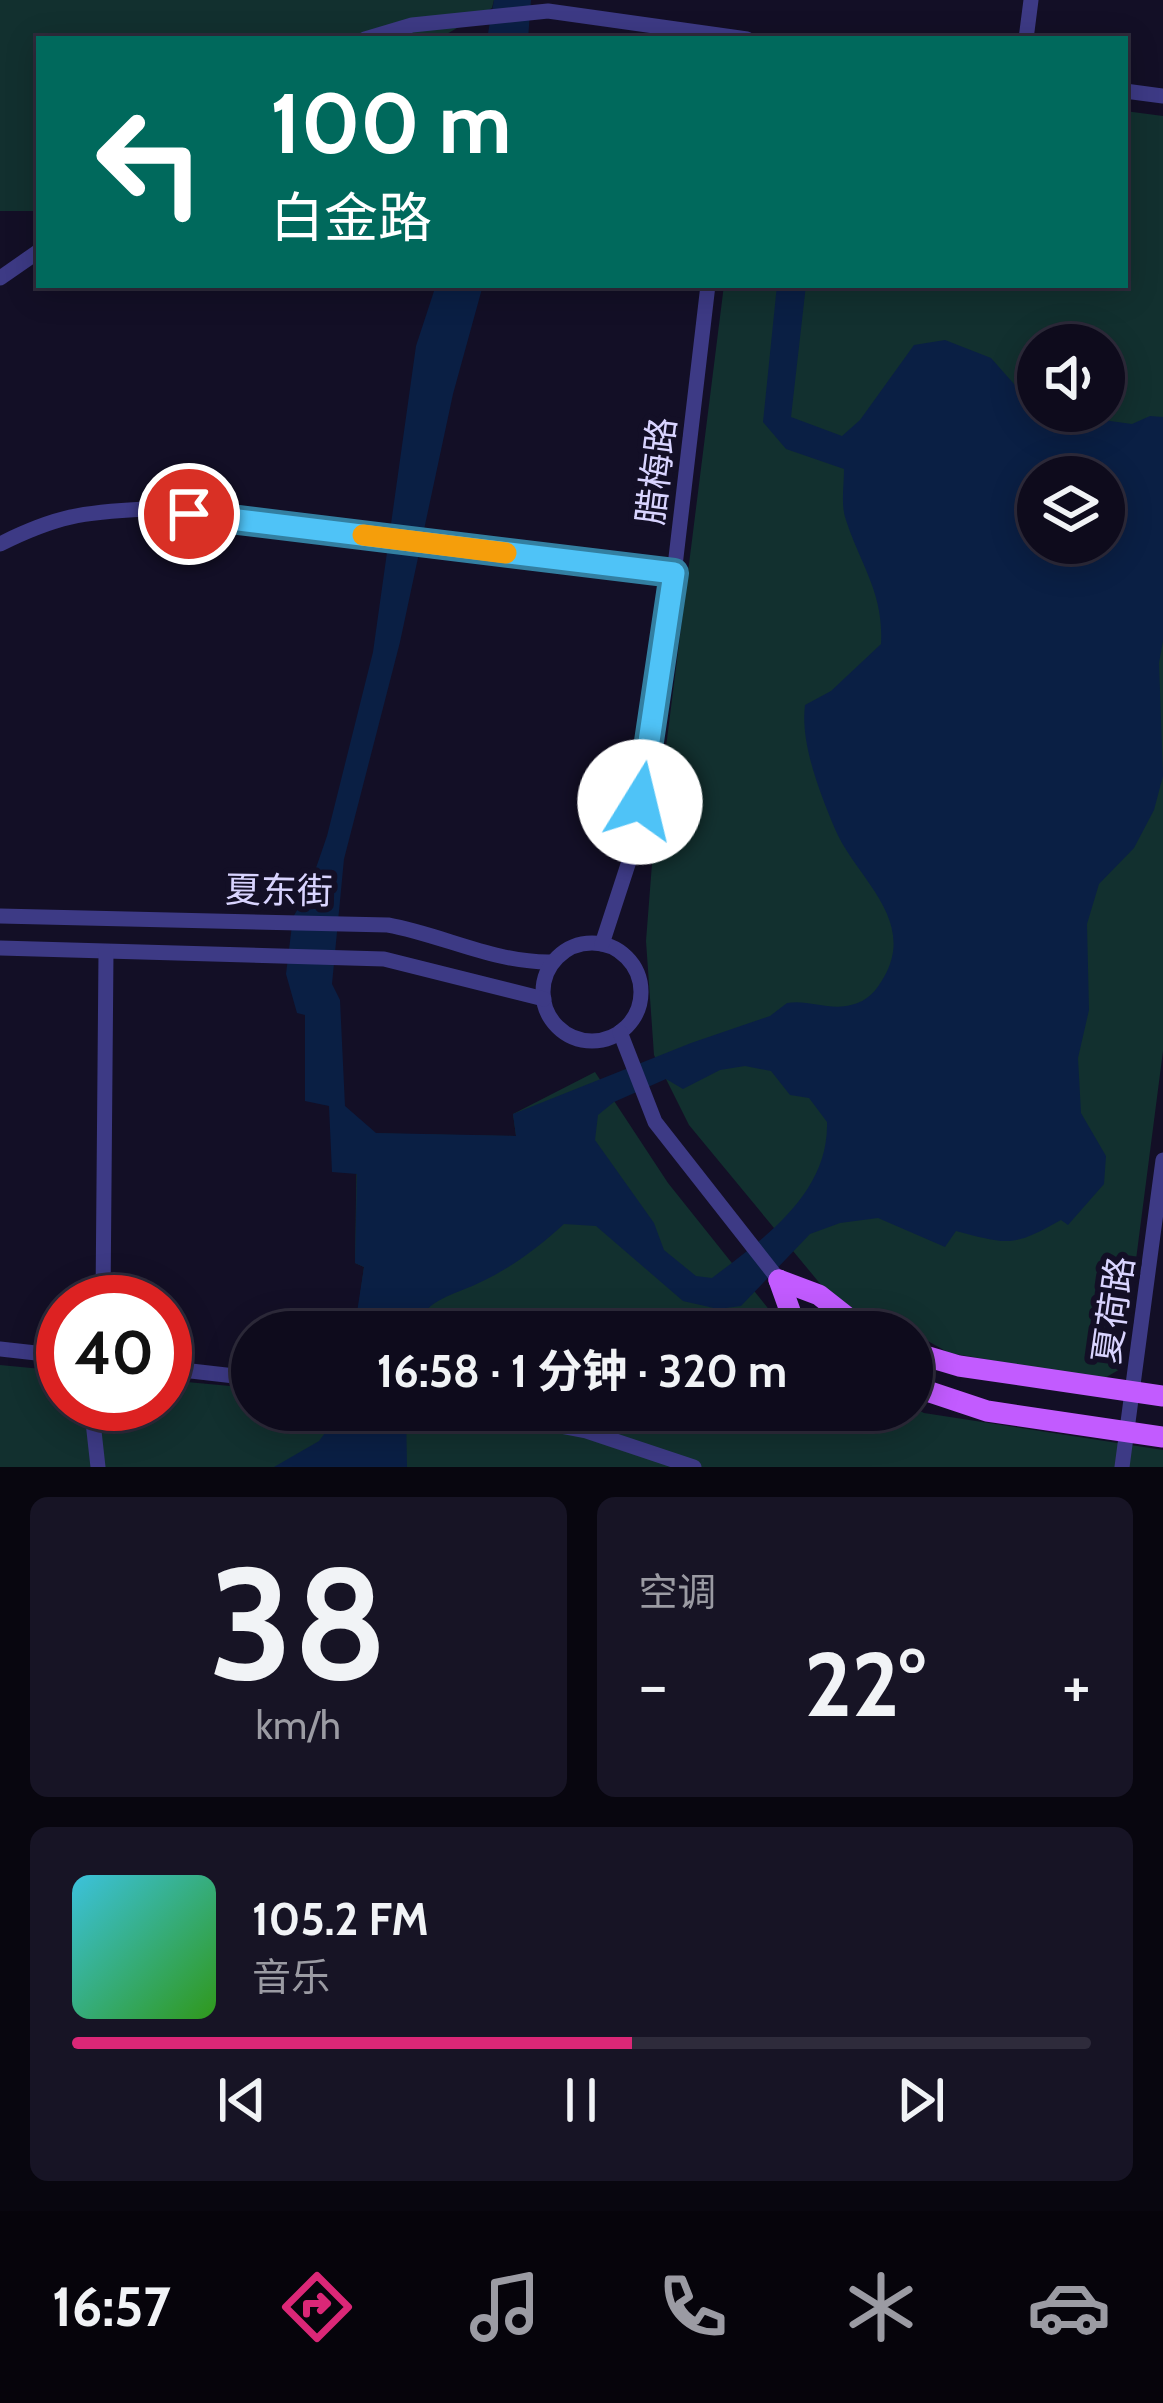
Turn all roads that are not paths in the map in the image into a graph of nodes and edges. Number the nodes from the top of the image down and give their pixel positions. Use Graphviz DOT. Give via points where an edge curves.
graph roads {
  1 [pos="1031,0"];
  2 [pos="375,36"];
  3 [pos="726,36"];
  4 [pos="1026,36"];
  5 [pos="1128,91"];
  6 [pos="1163,96"];
  7 [pos="36,253"];
  8 [pos="0,278"];
  9 [pos="708,288"];
  10 [pos="0,544"];
  11 [pos="674,573"];
  12 [pos="0,916"];
  13 [pos="602,944"];
  14 [pos="0,948"];
  15 [pos="106,952"];
  16 [pos="551,962"];
  17 [pos="544,999"];
  18 [pos="620,1032"];
  19 [pos="1163,1160"];
  20 [pos="1162,1181"];
  21 [pos="103,1275"];
  22 [pos="779,1280"];
  23 [pos="790,1311"];
  24 [pos="839,1311"];
  25 [pos="0,1349"];
  26 [pos="36,1353"];
  27 [pos="933,1358"];
  28 [pos="192,1371"];
  29 [pos="231,1376"];
  30 [pos="1133,1389"];
  31 [pos="933,1393"];
  32 [pos="1163,1396"];
  33 [pos="1127,1430"];
  34 [pos="95,1431"];
  35 [pos="586,1431"];
  36 [pos="1163,1437"];
  37 [pos="98,1467"];
  38 [pos="694,1467"];
  39 [pos="1122,1467"];
  1 -- 4 [label="street"];
  2 -- 3 [label="street" via="548,11"];
  5 -- 6 [label="street"];
  7 -- 8 [label="street"];
  9 -- 11 [label="street, 腊梅路"];
  10 -- 11 [label="street" via="80,512 145,509"];
  11 -- 13 [label="street, 腊梅路" via="634,846"];
  12 -- 16 [label="street, 夏东街" via="345,924 419,931 501,958"];
  13 -- 16 [label="street"];
  13 -- 18 [label="street" via="633,964 640,982 634,1019"];
  14 -- 15 [label="street, 夏东街"];
  15 -- 17 [label="street, 夏东街" via="414,964"];
  15 -- 21 [label="street"];
  16 -- 17 [label="street"];
  17 -- 18 [label="street" via="564,1033 602,1040"];
  18 -- 22 [label="street" via="656,1122"];
  19 -- 20 [label="street, 夏荷路"];
  20 -- 30 [label="street, 夏荷路"];
  22 -- 23 [label="main road"];
  22 -- 24 [label="main road"];
  25 -- 26 [label="street"];
  27 -- 30 [label="main road"];
  28 -- 29 [label="street"];
  30 -- 32 [label="main road"];
  30 -- 33 [label="street, 夏荷路"];
  31 -- 33 [label="main road" via="987,1412"];
  33 -- 36 [label="main road"];
  33 -- 39 [label="street, 夏荷路"];
  34 -- 37 [label="street"];
  35 -- 38 [label="street"];
}
